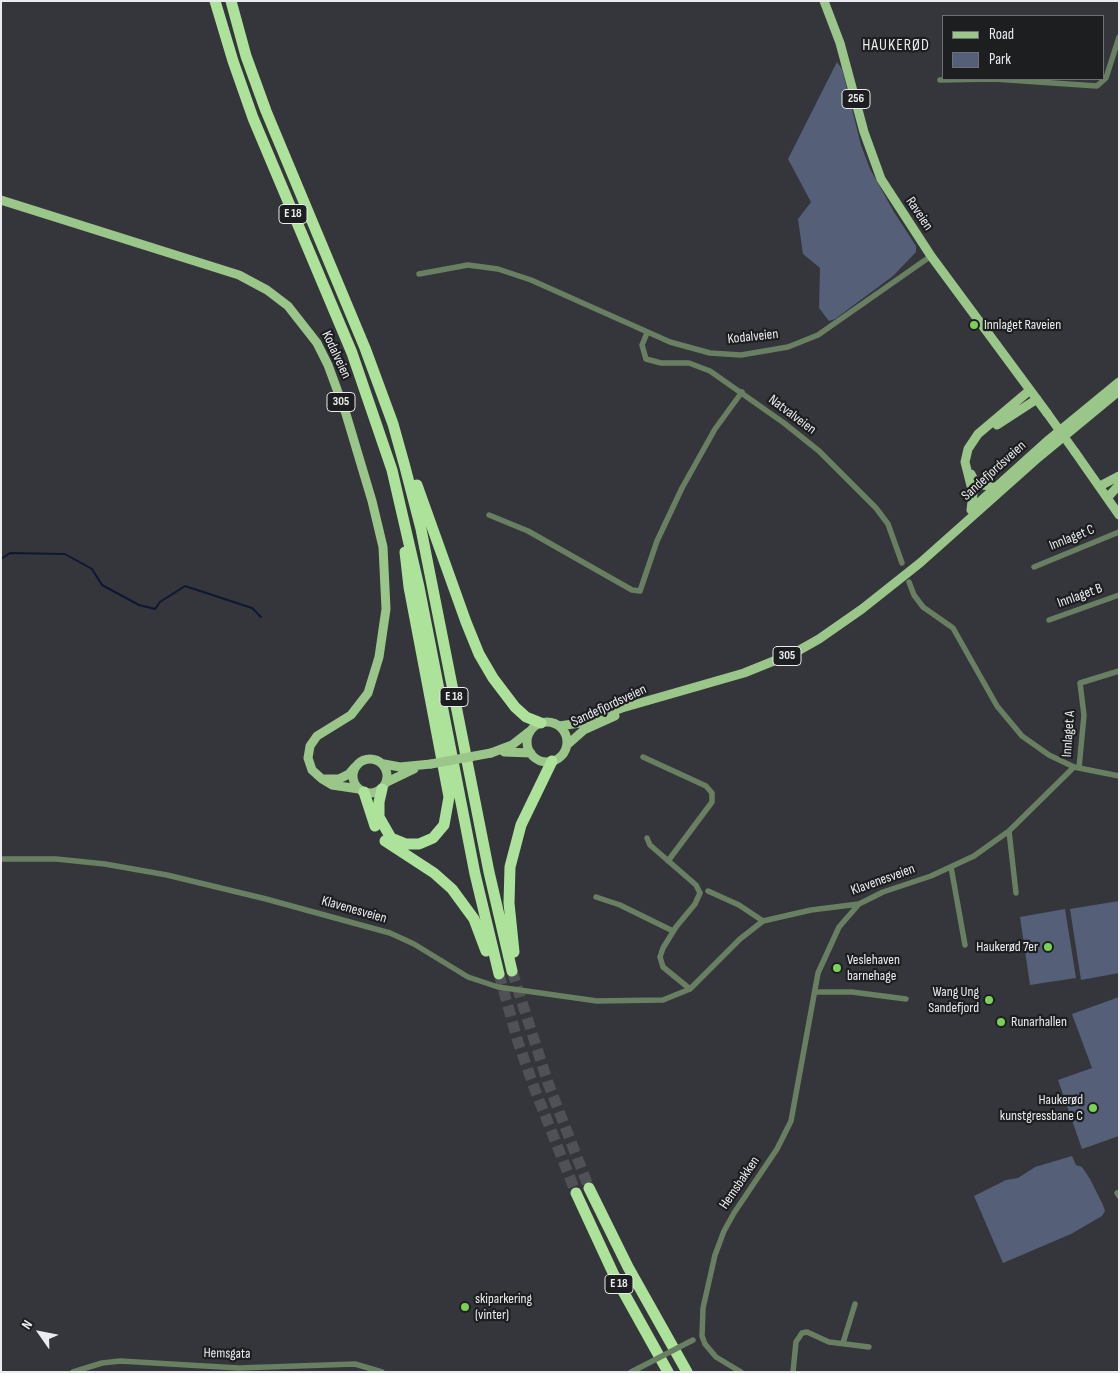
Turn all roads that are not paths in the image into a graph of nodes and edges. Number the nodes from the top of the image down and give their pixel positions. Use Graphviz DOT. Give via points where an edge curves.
graph roads {
  1 [pos="215,1"];
  2 [pos="231,1"];
  3 [pos="824,1"];
  4 [pos="1119,37"];
  5 [pos="1105,79"];
  6 [pos="1009,80"];
  7 [pos="1104,80"];
  8 [pos="1,200"];
  9 [pos="931,256"];
  10 [pos="419,274"];
  11 [pos="648,333"];
  12 [pos="1119,382"];
  13 [pos="1030,390"];
  14 [pos="1119,391"];
  15 [pos="742,392"];
  16 [pos="1119,396"];
  17 [pos="1037,399"];
  18 [pos="1105,401"];
  19 [pos="393,424"];
  20 [pos="392,470"];
  21 [pos="1119,476"];
  22 [pos="1119,485"];
  23 [pos="1100,486"];
  24 [pos="996,487"];
  25 [pos="1108,497"];
  26 [pos="971,510"];
  27 [pos="489,515"];
  28 [pos="1119,515"];
  29 [pos="1119,532"];
  30 [pos="902,563"];
  31 [pos="1034,567"];
  32 [pos="909,582"];
  33 [pos="892,584"];
  34 [pos="1119,595"];
  35 [pos="1049,620"];
  36 [pos="1119,671"];
  37 [pos="666,695"];
  38 [pos="541,723"];
  39 [pos="559,726"];
  40 [pos="531,731"];
  41 [pos="567,745"];
  42 [pos="491,753"];
  43 [pos="531,753"];
  44 [pos="643,757"];
  45 [pos="552,761"];
  46 [pos="384,764"];
  47 [pos="431,764"];
  48 [pos="355,766"];
  49 [pos="1076,768"];
  50 [pos="1119,776"];
  51 [pos="322,779"];
  52 [pos="384,785"];
  53 [pos="362,791"];
  54 [pos="1009,831"];
  55 [pos="647,838"];
  56 [pos="1,859"];
  57 [pos="668,860"];
  58 [pos="951,867"];
  59 [pos="708,892"];
  60 [pos="1016,893"];
  61 [pos="596,896"];
  62 [pos="859,904"];
  63 [pos="763,921"];
  64 [pos="673,931"];
  65 [pos="965,945"];
  66 [pos="690,989"];
  67 [pos="815,992"];
  68 [pos="906,999"];
  69 [pos="590,1188"];
  70 [pos="576,1193"];
  71 [pos="855,1304"];
  72 [pos="702,1336"];
  73 [pos="843,1343"];
  74 [pos="869,1347"];
  75 [pos="73,1372"];
  76 [pos="382,1372"];
  77 [pos="631,1372"];
  78 [pos="668,1372"];
  79 [pos="687,1372"];
  80 [pos="741,1372"];
  81 [pos="793,1372"];
  1 -- 20 [label="highway, E 18" via="250,111 352,353"];
  2 -- 19 [label="highway, E 18" via="266,111 365,348"];
  3 -- 9 [label="main road, Raveien / 256" via="845,59 872,156 891,196"];
  4 -- 5 [label="street"];
  6 -- 7 [label="street" via="1097,86"];
  8 -- 51 [label="main road, Kodalveien / 305" via="239,275 288,306 320,348 346,414 372,501 383,547 386,588 382,642 368,692 351,715 317,736 310,746 309,764"];
  9 -- 11 [label="street, Kodalveien" via="830,328 788,347 748,354 710,353 683,347"];
  9 -- 13 [label="main road, Raveien / 256"];
  10 -- 11 [label="street, Kodalveien" via="462,266 498,269 546,286"];
  11 -- 15 [label="street, Natvalveien" via="642,344 646,359 698,366"];
  12 -- 24 [label="main road, Sandefjordsveien / 305"];
  13 -- 17 [label="main road, Raveien"];
  13 -- 26 [label="main road" via="972,442 965,462 973,494"];
  14 -- 18 [label="main road, Sandefjordsveien / 305"];
  15 -- 27 [label="street" via="715,429 682,488 640,590 632,590 528,531"];
  15 -- 30 [label="street, Natvalveien" via="819,451 876,508 888,524"];
  16 -- 18 [label="main road, 305"];
  17 -- 23 [label="main road, Raveien, bridge"];
  17 -- 24 [label="main road" via="983,436 974,447 970,464 972,478 976,484"];
  18 -- 33 [label="main road, Sandefjordsveien / 305"];
  19 -- 38 [label="highway" via="401,433 426,512 479,654 515,708"];
  19 -- 45 [label="highway, E 18" via="421,529 478,823 515,970 509,903 510,866 521,825"];
  20 -- 52 [label="highway, E 18" via="389,481 402,534 409,588 448,792 444,825 433,838 419,844 406,844 391,838 380,817 379,802"];
  20 -- 53 [label="highway, E 18" via="408,533 496,974 474,919 460,898 443,880 383,839"];
  21 -- 23 [label="main road"];
  22 -- 25 [label="main road"];
  23 -- 25 [label="main road"];
  24 -- 26 [label="main road, Sandefjordsveien / 305"];
  25 -- 28 [label="main road"];
  26 -- 33 [label="main road, Sandefjordsveien / 305"];
  29 -- 31 [label="street, Innlaget C"];
  32 -- 49 [label="street" via="923,606 953,628 987,691 1008,721 1034,745"];
  33 -- 37 [label="main road, Sandefjordsveien / 305" via="843,623 796,652 744,673"];
  34 -- 35 [label="street, Innlaget B"];
  36 -- 49 [label="street, Innlaget A" via="1080,682 1084,715"];
  37 -- 39 [label="main road, Sandefjordsveien / 305" via="580,723"];
  37 -- 41 [label="main road, Sandefjordsveien / 305" via="584,730"];
  38 -- 39 [label="main road, 305"];
  38 -- 40 [label="main road"];
  39 -- 41 [label="main road" via="566,734"];
  40 -- 42 [label="main road" via="512,745"];
  40 -- 43 [label="main road" via="528,744"];
  41 -- 45 [label="main road, 305" via="562,755"];
  42 -- 43 [label="main road"];
  42 -- 47 [label="main road, bridge"];
  43 -- 45 [label="main road" via="538,759"];
  44 -- 57 [label="street" via="706,786 712,793 712,802"];
  46 -- 47 [label="main road" via="400,767"];
  46 -- 48 [label="main road" via="366,758"];
  46 -- 52 [label="main road" via="388,772"];
  47 -- 52 [label="main road" via="402,773"];
  48 -- 51 [label="main road" via="339,779"];
  48 -- 53 [label="main road" via="353,780"];
  49 -- 50 [label="street"];
  49 -- 54 [label="street, Klavenesveien"];
  51 -- 53 [label="main road"];
  52 -- 53 [label="main road" via="373,793"];
  54 -- 58 [label="street, Klavenesveien" via="974,856"];
  54 -- 60 [label="street"];
  55 -- 57 [label="street" via="650,845"];
  56 -- 66 [label="street, Klavenesveien" via="56,859 105,864 168,875 266,899 390,933 468,976 508,989 602,1001 663,1000"];
  57 -- 64 [label="street" via="696,885 700,893"];
  58 -- 62 [label="street, Klavenesveien"];
  58 -- 65 [label="street"];
  59 -- 63 [label="street" via="739,905"];
  61 -- 64 [label="street"];
  62 -- 63 [label="street, Klavenesveien"];
  62 -- 67 [label="street, Hemsbakken" via="830,943 818,973"];
  63 -- 66 [label="street, Klavenesveien" via="740,939"];
  64 -- 66 [label="street" via="660,960 663,967"];
  67 -- 68 [label="street" via="852,992"];
  67 -- 72 [label="street, Hemsbakken" via="791,1122 724,1230 703,1308"];
  69 -- 79 [label="highway, E 18" via="628,1267"];
  70 -- 78 [label="highway, E 18" via="614,1275"];
  71 -- 73 [label="street"];
  72 -- 77 [label="street, bridge"];
  72 -- 80 [label="street" via="716,1357"];
  73 -- 74 [label="street"];
  73 -- 81 [label="street" via="802,1333 796,1342"];
  75 -- 76 [label="street, Hemsgata" via="120,1361 239,1368 355,1364"];
}
